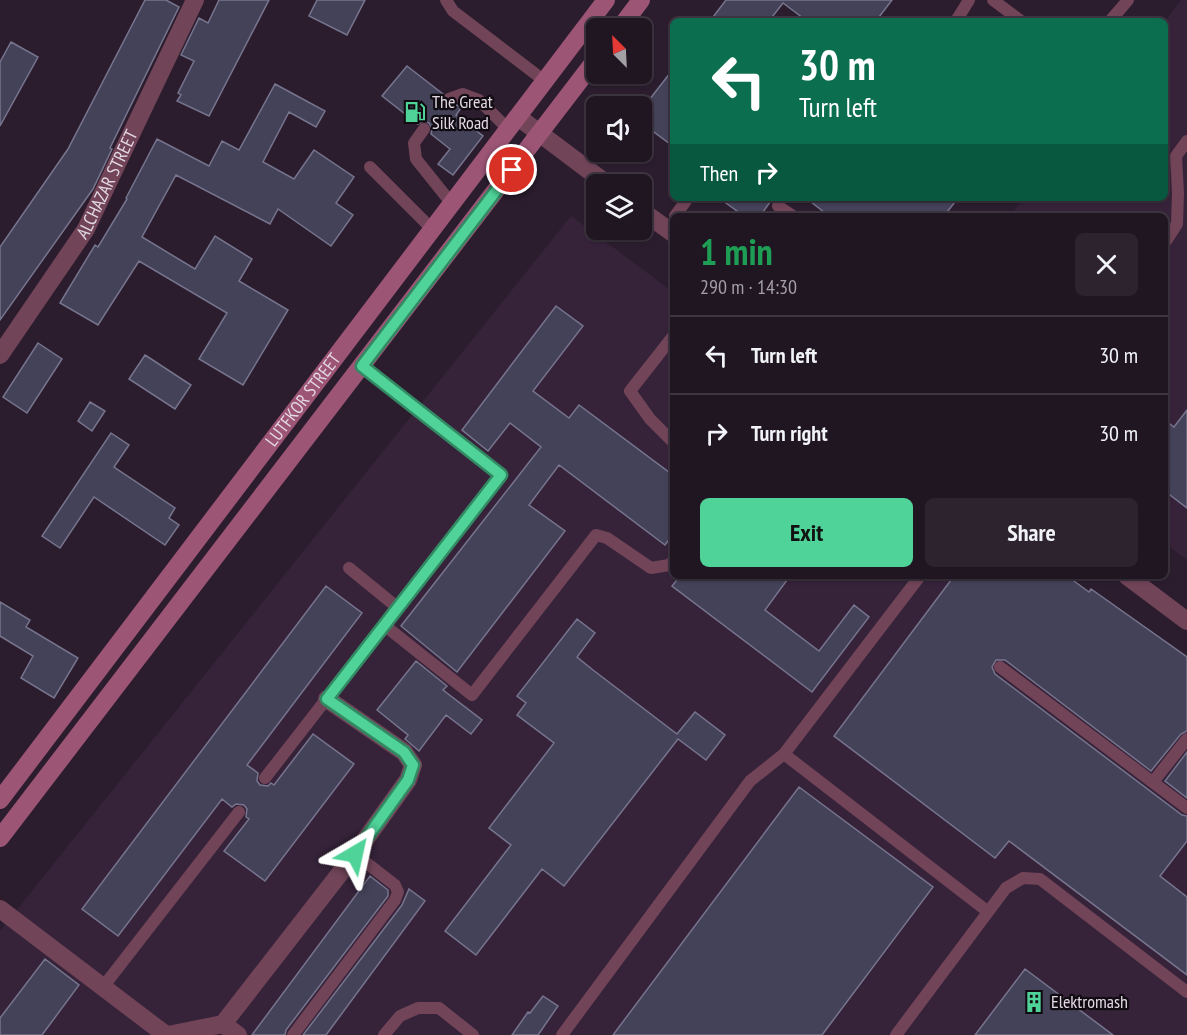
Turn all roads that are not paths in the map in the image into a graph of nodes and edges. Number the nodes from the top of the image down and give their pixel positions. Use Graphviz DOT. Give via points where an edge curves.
graph roads {
  1 [pos="195,0"];
  2 [pos="446,0"];
  3 [pos="606,0"];
  4 [pos="641,0"];
  5 [pos="969,0"];
  6 [pos="993,0"];
  7 [pos="1128,0"];
  8 [pos="628,18"];
  9 [pos="958,18"];
  10 [pos="1017,18"];
  11 [pos="1113,18"];
  12 [pos="586,72"];
  13 [pos="546,81"];
  14 [pos="449,99"];
  15 [pos="514,124"];
  16 [pos="424,129"];
  17 [pos="539,134"];
  18 [pos="1187,141"];
  19 [pos="370,167"];
  20 [pos="593,174"];
  21 [pos="452,204"];
  22 [pos="778,206"];
  23 [pos="788,213"];
  24 [pos="652,215"];
  25 [pos="670,223"];
  26 [pos="433,230"];
  27 [pos="1168,239"];
  28 [pos="670,340"];
  29 [pos="0,355"];
  30 [pos="362,366"];
  31 [pos="670,439"];
  32 [pos="670,564"];
  33 [pos="348,568"];
  34 [pos="918,579"];
  35 [pos="1131,579"];
  36 [pos="398,608"];
  37 [pos="1187,621"];
  38 [pos="384,625"];
  39 [pos="1000,667"];
  40 [pos="327,699"];
  41 [pos="1187,739"];
  42 [pos="784,754"];
  43 [pos="265,778"];
  44 [pos="1153,782"];
  45 [pos="0,800"];
  46 [pos="1187,808"];
  47 [pos="239,812"];
  48 [pos="0,838"];
  49 [pos="355,854"];
  50 [pos="987,911"];
  51 [pos="1,912"];
  52 [pos="103,987"];
  53 [pos="1187,992"];
  54 [pos="223,1024"];
  55 [pos="167,1035"];
  56 [pos="238,1035"];
  57 [pos="293,1035"];
  58 [pos="384,1035"];
  59 [pos="473,1035"];
  60 [pos="562,1035"];
  61 [pos="896,1035"];
  1 -- 29 [label="street, ALCHAZAR STREET" via="86,229"];
  2 -- 13 [label="lane" via="453,11"];
  3 -- 13 [label="main road, LUTFKOR STREET"];
  4 -- 8 [label="main road"];
  5 -- 9 [label="lane"];
  6 -- 10 [label="lane"];
  7 -- 11 [label="lane"];
  12 -- 17 [label="main road"];
  13 -- 15 [label="main road, LUTFKOR STREET"];
  14 -- 15 [label="lane" via="463,94 479,100"];
  15 -- 17 [label="street"];
  15 -- 21 [label="main road, LUTFKOR STREET"];
  16 -- 21 [label="lane" via="414,143 416,159"];
  17 -- 20 [label="street"];
  17 -- 30 [label="main road, LUTFKOR STREET"];
  18 -- 27 [label="lane" via="1176,156 1178,224"];
  19 -- 26 [label="lane"];
  21 -- 26 [label="main road, LUTFKOR STREET"];
  22 -- 23 [label="lane"];
  24 -- 25 [label="street"];
  26 -- 45 [label="main road, LUTFKOR STREET"];
  28 -- 31 [label="lane" via="630,391"];
  30 -- 36 [label="lane" via="501,475"];
  30 -- 48 [label="main road, LUTFKOR STREET"];
  32 -- 38 [label="lane" via="651,568 607,538 596,535 472,696"];
  33 -- 36 [label="lane"];
  34 -- 42 [label="lane"];
  35 -- 37 [label="street"];
  36 -- 38 [label="lane"];
  38 -- 40 [label="lane"];
  39 -- 44 [label="lane"];
  40 -- 43 [label="lane"];
  40 -- 49 [label="street" via="404,752 413,765 408,780"];
  41 -- 44 [label="lane"];
  42 -- 50 [label="lane"];
  42 -- 60 [label="lane" via="750,781"];
  44 -- 46 [label="lane"];
  47 -- 52 [label="lane"];
  49 -- 54 [label="street"];
  49 -- 57 [label="lane" via="395,885 398,892"];
  50 -- 53 [label="lane" via="1006,888 1023,878 1040,879"];
  50 -- 61 [label="lane"];
  51 -- 52 [label="street"];
  52 -- 55 [label="street"];
  54 -- 55 [label="street"];
  54 -- 56 [label="street"];
  58 -- 59 [label="lane" via="400,1016 418,1008 439,1008"];
}
